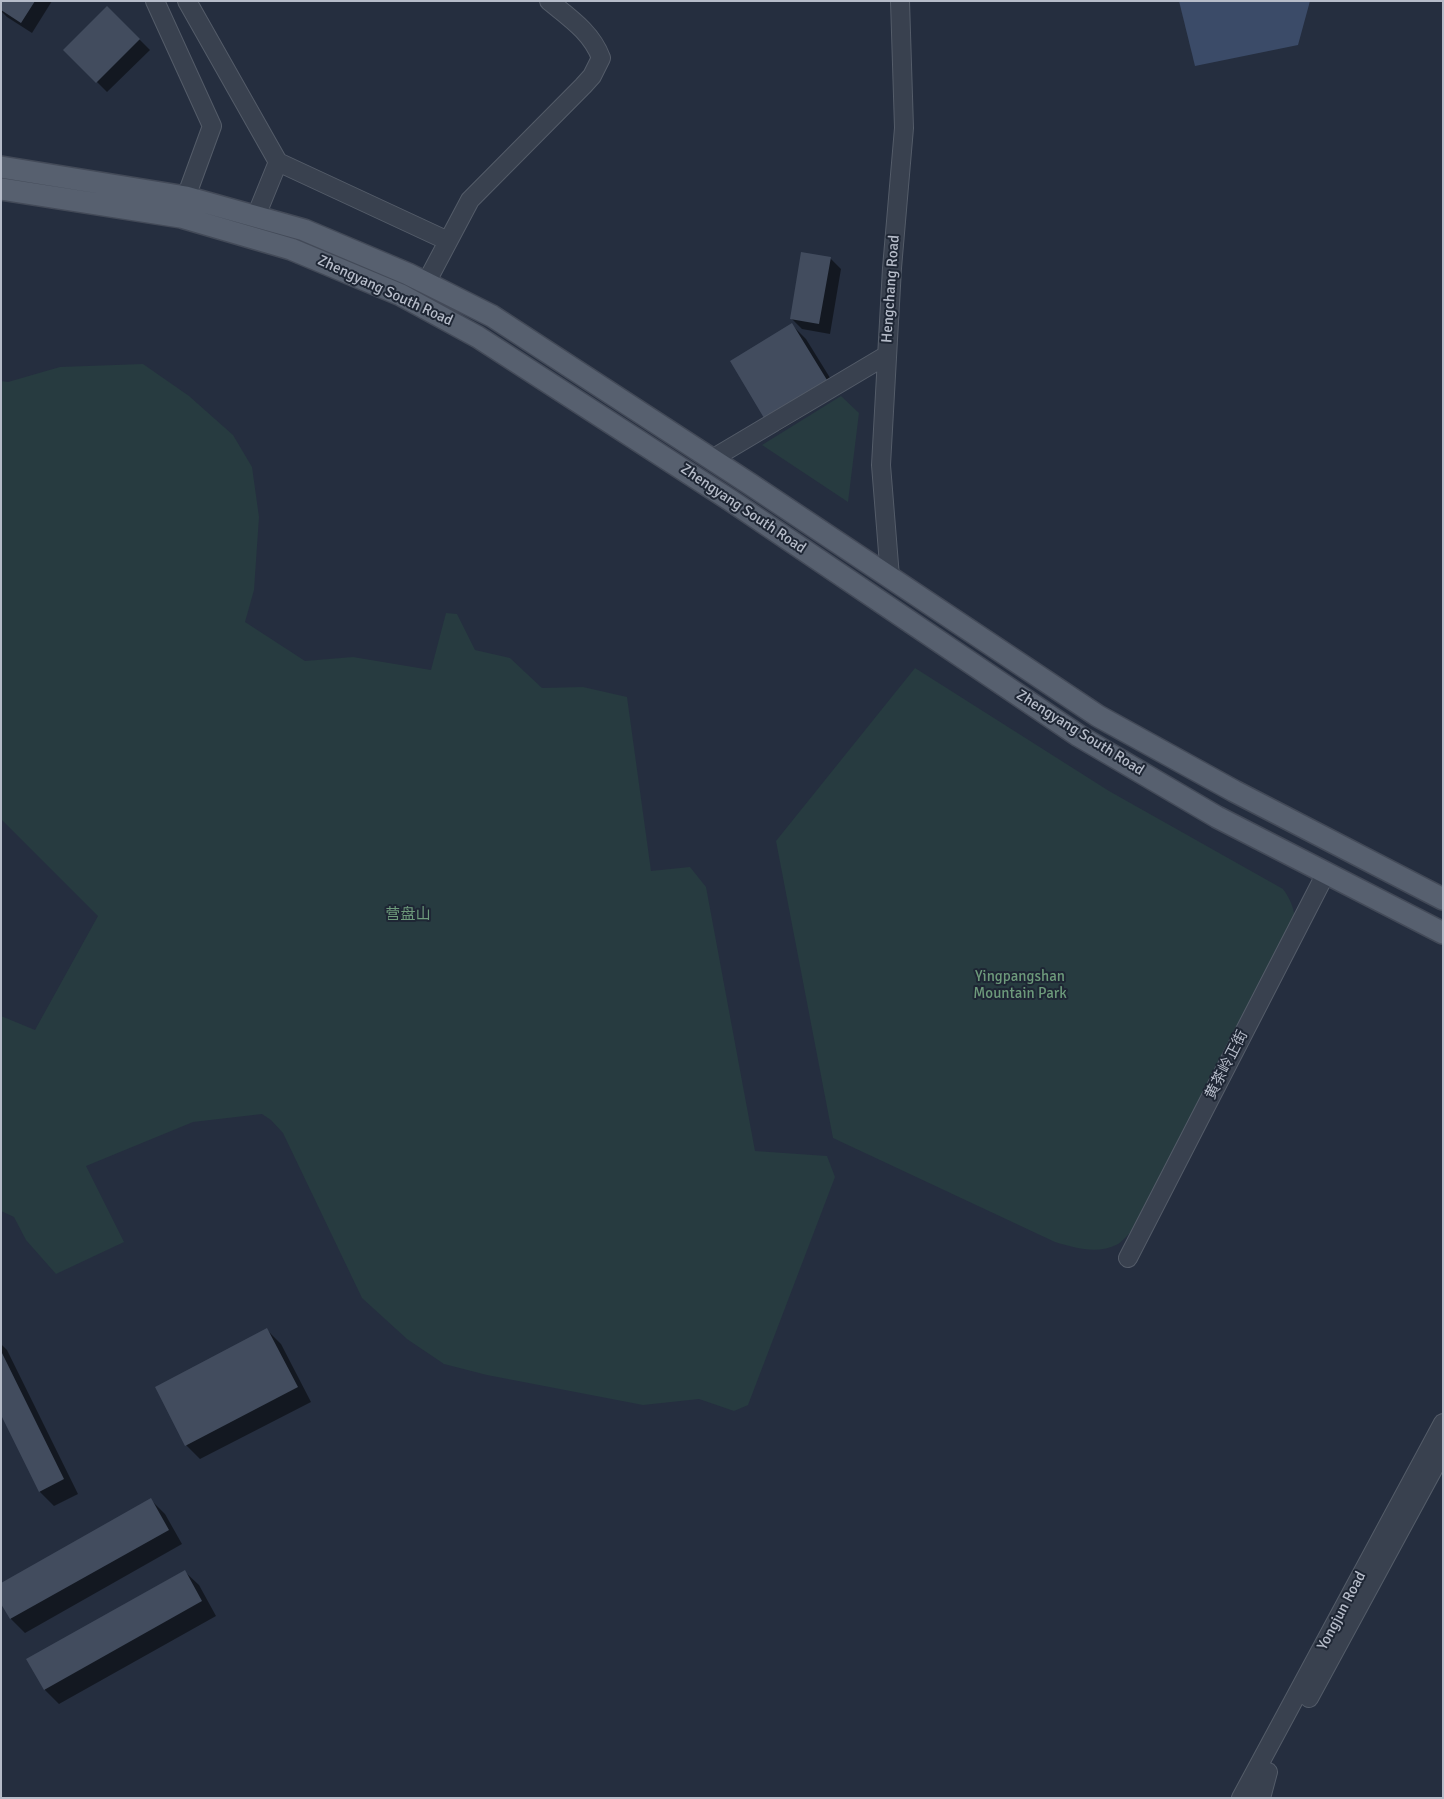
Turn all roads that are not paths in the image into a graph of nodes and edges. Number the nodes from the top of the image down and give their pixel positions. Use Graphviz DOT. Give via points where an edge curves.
graph roads {
  1 [pos="154,1"];
  2 [pos="187,1"];
  3 [pos="549,1"];
  4 [pos="900,1"];
  5 [pos="278,162"];
  6 [pos="1,167"];
  7 [pos="1,189"];
  8 [pos="186,197"];
  9 [pos="256,216"];
  10 [pos="448,242"];
  11 [pos="426,283"];
  12 [pos="887,356"];
  13 [pos="712,459"];
  14 [pos="890,577"];
  15 [pos="1326,873"];
  16 [pos="1443,899"];
  17 [pos="1443,933"];
  18 [pos="1128,1258"];
  19 [pos="1443,1424"];
  20 [pos="1443,1451"];
  21 [pos="1268,1772"];
  22 [pos="1241,1798"];
  23 [pos="1255,1798"];
  24 [pos="1261,1798"];
  1 -- 8 [label="street" via="212,126"];
  2 -- 5 [label="street"];
  3 -- 10 [label="street" via="578,25 596,46 601,58 599,63 583,86 470,200"];
  4 -- 12 [label="street, Hengchang Road" via="904,128"];
  5 -- 9 [label="street"];
  5 -- 10 [label="street"];
  6 -- 8 [label="main road, Zhengyang South Road"];
  7 -- 15 [label="main road, Zhengyang South Road" via="181,217 291,249 401,295 478,336 698,479 1079,736 1217,817"];
  8 -- 9 [label="main road, Zhengyang South Road"];
  9 -- 11 [label="main road, Zhengyang South Road" via="304,230"];
  10 -- 11 [label="street"];
  11 -- 13 [label="main road, Zhengyang South Road" via="492,316"];
  12 -- 13 [label="street"];
  12 -- 14 [label="street, Hengchang Road" via="881,465"];
  13 -- 14 [label="main road, Zhengyang South Road"];
  14 -- 16 [label="main road, Zhengyang South Road" via="1098,716 1234,791"];
  15 -- 17 [label="main road, Zhengyang South Road"];
  15 -- 18 [label="street, 黄茶岭正街"];
  19 -- 22 [label="street, Yongjun Road"];
  20 -- 21 [label="street, Yongjun Road"];
  21 -- 23 [label="street, Yongjun Road"];
  21 -- 24 [label="street"];
}
